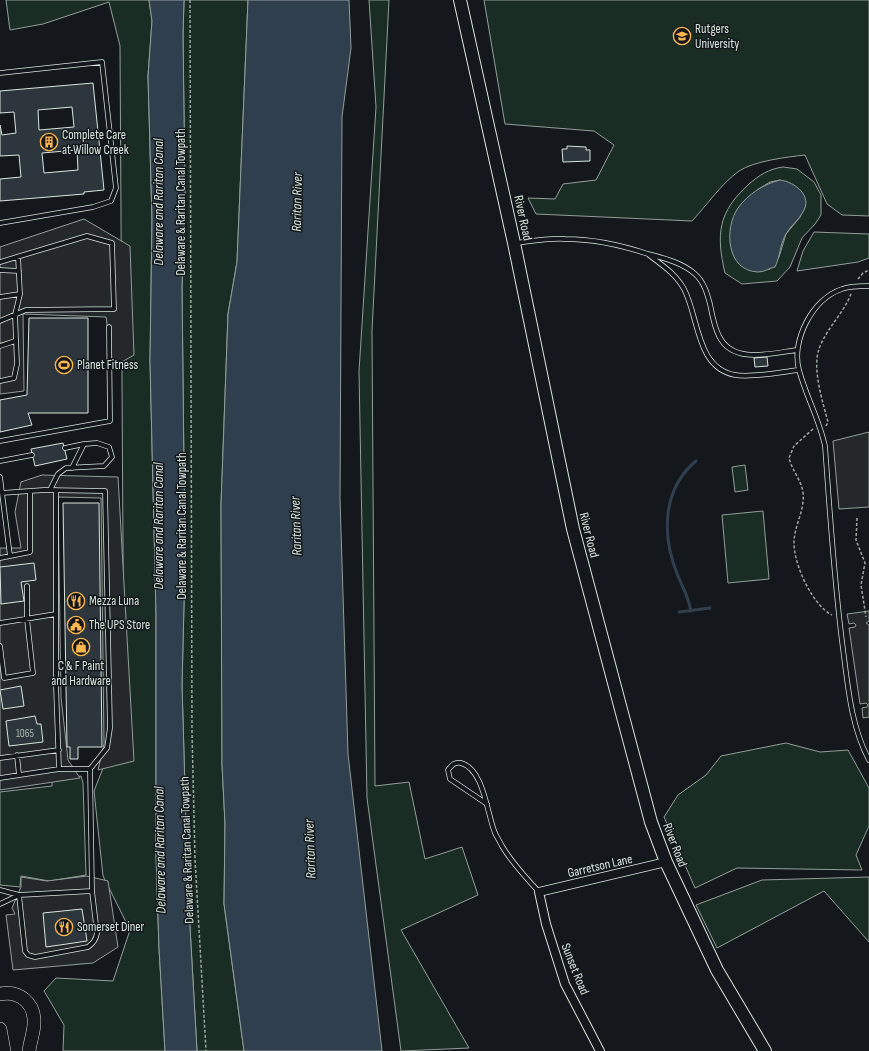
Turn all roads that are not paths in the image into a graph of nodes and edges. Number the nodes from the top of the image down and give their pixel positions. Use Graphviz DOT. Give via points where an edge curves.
graph roads {
  1 [pos="460,0"];
  2 [pos="0,73"];
  3 [pos="0,223"];
  4 [pos="514,243"];
  5 [pos="647,253"];
  6 [pos="18,257"];
  7 [pos="0,262"];
  8 [pos="0,270"];
  9 [pos="19,271"];
  10 [pos="869,286"];
  11 [pos="20,294"];
  12 [pos="0,297"];
  13 [pos="15,315"];
  14 [pos="0,321"];
  15 [pos="109,327"];
  16 [pos="15,341"];
  17 [pos="0,346"];
  18 [pos="797,350"];
  19 [pos="799,370"];
  20 [pos="0,381"];
  21 [pos="0,440"];
  22 [pos="84,444"];
  23 [pos="65,448"];
  24 [pos="32,455"];
  25 [pos="0,461"];
  26 [pos="72,468"];
  27 [pos="0,477"];
  28 [pos="50,490"];
  29 [pos="56,490"];
  30 [pos="30,491"];
  31 [pos="2,493"];
  32 [pos="10,556"];
  33 [pos="0,558"];
  34 [pos="27,586"];
  35 [pos="56,614"];
  36 [pos="27,618"];
  37 [pos="0,623"];
  38 [pos="0,646"];
  39 [pos="59,750"];
  40 [pos="17,755"];
  41 [pos="0,758"];
  42 [pos="869,760"];
  43 [pos="59,769"];
  44 [pos="90,769"];
  45 [pos="19,775"];
  46 [pos="0,778"];
  47 [pos="487,804"];
  48 [pos="666,862"];
  49 [pos="0,890"];
  50 [pos="92,891"];
  51 [pos="539,892"];
  52 [pos="19,895"];
  53 [pos="0,904"];
  54 [pos="0,994"];
  55 [pos="0,1029"];
  56 [pos="4,1051"];
  57 [pos="29,1051"];
  58 [pos="600,1051"];
  59 [pos="765,1051"];
  1 -- 4 [label="main road, River Road"];
  2 -- 3 [label="lane" via="102,62 116,188 111,201 93,207"];
  4 -- 5 [label="lane" via="564,238 608,243"];
  4 -- 48 [label="main road, River Road" via="572,529 652,822"];
  5 -- 18 [label="lane" via="681,266 698,277 706,291 719,336 729,348 751,355"];
  5 -- 19 [label="lane" via="675,276 683,287 694,313 702,346 715,365 723,371 737,375"];
  6 -- 7 [label="lane"];
  6 -- 9 [label="lane"];
  6 -- 13 [label="lane" via="87,236 112,242 114,309 26,310"];
  8 -- 9 [label="lane"];
  9 -- 11 [label="lane"];
  10 -- 18 [label="lane" via="854,286 841,290 819,304 803,331"];
  11 -- 12 [label="lane"];
  11 -- 13 [label="lane"];
  13 -- 14 [label="lane"];
  13 -- 16 [label="lane"];
  15 -- 21 [label="lane" via="110,421"];
  16 -- 17 [label="lane"];
  16 -- 20 [label="lane" via="17,364 14,378"];
  18 -- 19 [label="lane"];
  19 -- 42 [label="lane" via="821,428 825,446 838,614 848,691 857,732"];
  22 -- 23 [label="lane"];
  22 -- 26 [label="lane"];
  22 -- 26 [label="lane" via="97,443 109,447 112,457 104,466"];
  24 -- 25 [label="lane"];
  26 -- 28 [label="lane" via="66,468 58,474"];
  27 -- 31 [label="lane"];
  28 -- 29 [label="lane"];
  28 -- 30 [label="lane"];
  29 -- 35 [label="lane"];
  29 -- 44 [label="lane" via="105,491 110,728 107,748"];
  30 -- 31 [label="lane"];
  30 -- 32 [label="lane" via="30,552"];
  31 -- 32 [label="lane"];
  32 -- 33 [label="lane"];
  34 -- 36 [label="lane"];
  35 -- 36 [label="lane"];
  35 -- 39 [label="lane"];
  36 -- 37 [label="lane"];
  36 -- 38 [label="lane" via="32,673 4,678"];
  39 -- 40 [label="lane"];
  39 -- 43 [label="lane"];
  40 -- 41 [label="lane"];
  40 -- 45 [label="lane"];
  43 -- 44 [label="lane"];
  43 -- 45 [label="lane"];
  44 -- 50 [label="lane"];
  45 -- 46 [label="lane"];
  47 -- 47 [label="lane" via="450,779 448,770 452,764 457,762 471,769 482,787"];
  47 -- 51 [label="lane" via="495,832 503,847"];
  48 -- 51 [label="street, Garretson Lane"];
  48 -- 59 [label="main road, River Road" via="717,970"];
  49 -- 52 [label="lane"];
  50 -- 52 [label="lane"];
  50 -- 52 [label="lane" via="97,934 92,944 81,949 35,957 25,951"];
  51 -- 58 [label="street, Sunset Road" via="565,984"];
  52 -- 53 [label="lane"];
  54 -- 57 [label="main road" via="15,993 30,1006 34,1023"];
  55 -- 56 [label="main road"];
}
